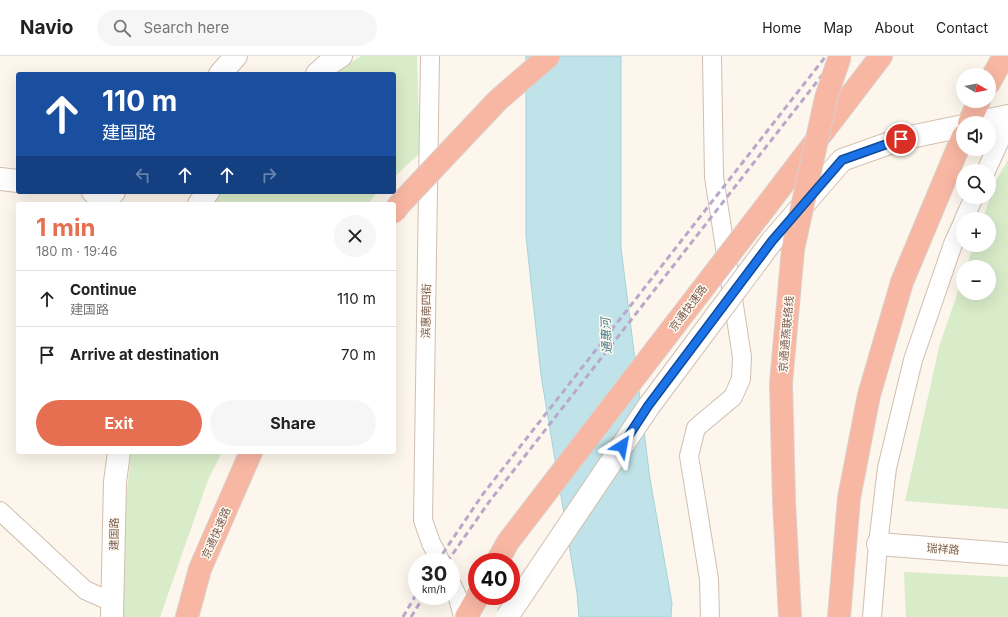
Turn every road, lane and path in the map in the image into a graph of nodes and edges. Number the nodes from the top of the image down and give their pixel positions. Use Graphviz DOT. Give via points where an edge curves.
graph roads {
  1 [pos="236,56"];
  2 [pos="430,56"];
  3 [pos="549,56"];
  4 [pos="712,56"];
  5 [pos="840,56"];
  6 [pos="881,56"];
  7 [pos="1004,56"];
  8 [pos="996,70"];
  9 [pos="222,72"];
  10 [pos="975,113"];
  11 [pos="1008,116"];
  12 [pos="1008,123"];
  13 [pos="956,136"];
  14 [pos="956,151"];
  15 [pos="989,164"];
  16 [pos="0,179"];
  17 [pos="16,181"];
  18 [pos="396,209"];
  19 [pos="956,237"];
  20 [pos="119,454"];
  21 [pos="250,454"];
  22 [pos="0,511"];
  23 [pos="878,544"];
  24 [pos="436,553"];
  25 [pos="502,553"];
  26 [pos="1008,554"];
  27 [pos="460,604"];
  28 [pos="472,605"];
  29 [pos="112,610"];
  30 [pos="187,617"];
  31 [pos="464,617"];
  32 [pos="507,617"];
  33 [pos="710,617"];
  34 [pos="790,617"];
  35 [pos="839,617"];
  36 [pos="872,617"];
  1 -- 9 [label="street"];
  2 -- 24 [label="street, 滨惠南四街" via="423,520"];
  3 -- 18 [label="highway, bridge" via="498,100"];
  4 -- 33 [label="street" via="714,177 742,357 741,379 733,397 696,428 689,456 709,579"];
  5 -- 34 [label="highway, 京通通燕联络线, bridge" via="826,98 793,249 781,383"];
  6 -- 25 [label="highway, 京通快速路, bridge"];
  7 -- 8 [label="highway"];
  10 -- 11 [label="street"];
  12 -- 15 [label="street"];
  13 -- 32 [label="street, bridge" via="901,139 842,160 772,241 648,406"];
  14 -- 35 [label="highway" via="902,282 869,394 849,498"];
  16 -- 17 [label="street"];
  19 -- 23 [label="street" via="913,360 887,468"];
  20 -- 29 [label="street, 建国路" via="115,482"];
  21 -- 30 [label="highway, 京通快速路" via="200,569"];
  22 -- 29 [label="street" via="85,590"];
  23 -- 26 [label="street, 瑞祥路"];
  23 -- 36 [label="street"];
  27 -- 31 [label="street"];
  28 -- 31 [label="highway"];
}
